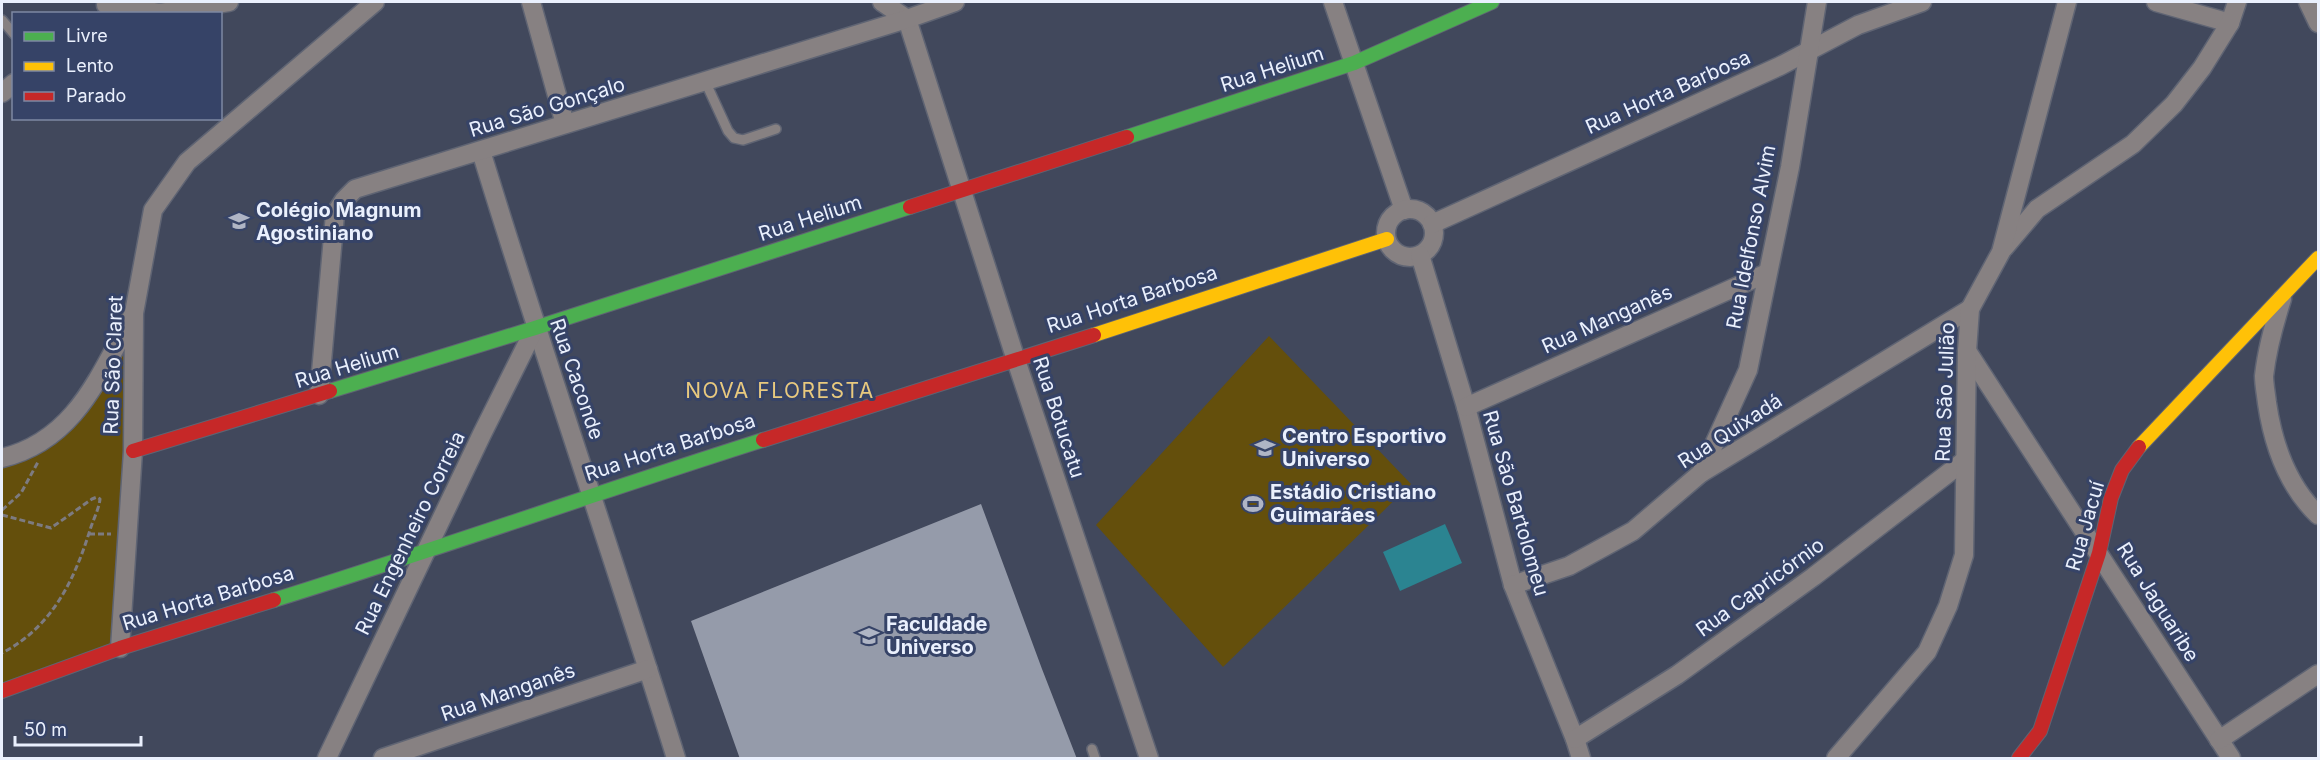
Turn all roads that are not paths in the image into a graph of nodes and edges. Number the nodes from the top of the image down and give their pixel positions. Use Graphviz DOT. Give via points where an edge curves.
graph roads {
  1 [pos="229,2"];
  2 [pos="373,2"];
  3 [pos="531,2"];
  4 [pos="882,2"];
  5 [pos="955,2"];
  6 [pos="1333,2"];
  7 [pos="1491,2"];
  8 [pos="1817,2"];
  9 [pos="1922,2"];
  10 [pos="2067,2"];
  11 [pos="2156,2"];
  12 [pos="2237,2"];
  13 [pos="2308,2"];
  14 [pos="104,7"];
  15 [pos="151,12"];
  16 [pos="166,12"];
  17 [pos="907,19"];
  18 [pos="2,20"];
  19 [pos="2230,23"];
  20 [pos="2319,23"];
  21 [pos="12,32"];
  22 [pos="1809,50"];
  23 [pos="1354,63"];
  24 [pos="705,81"];
  25 [pos="565,124"];
  26 [pos="776,129"];
  27 [pos="481,151"];
  28 [pos="963,189"];
  29 [pos="1404,210"];
  30 [pos="1432,224"];
  31 [pos="1387,239"];
  32 [pos="2001,252"];
  33 [pos="1420,255"];
  34 [pos="2319,258"];
  35 [pos="1767,273"];
  36 [pos="2284,292"];
  37 [pos="1970,309"];
  38 [pos="134,313"];
  39 [pos="536,328"];
  40 [pos="1967,351"];
  41 [pos="1016,360"];
  42 [pos="319,395"];
  43 [pos="1466,407"];
  44 [pos="132,451"];
  45 [pos="2,458"];
  46 [pos="1964,461"];
  47 [pos="1701,473"];
  48 [pos="593,494"];
  49 [pos="2319,514"];
  50 [pos="425,553"];
  51 [pos="2100,553"];
  52 [pos="1513,585"];
  53 [pos="120,648"];
  54 [pos="648,669"];
  55 [pos="2319,674"];
  56 [pos="2,691"];
  57 [pos="1575,739"];
  58 [pos="2219,740"];
  59 [pos="1092,749"];
  60 [pos="327,759"];
  61 [pos="383,759"];
  62 [pos="676,759"];
  63 [pos="1095,759"];
  64 [pos="1149,759"];
  65 [pos="1581,759"];
  66 [pos="1836,759"];
  67 [pos="2019,759"];
  68 [pos="2231,759"];
  1 -- 16 [label="street"];
  2 -- 38 [label="street, Rua São Claret" via="187,162 153,210"];
  3 -- 25 [label="street"];
  4 -- 17 [label="street"];
  5 -- 17 [label="street, Rua São Gonçalo"];
  6 -- 23 [label="street"];
  7 -- 23 [label="street, Rua Helium"];
  8 -- 22 [label="street, Rua Idelfonso Alvim"];
  9 -- 22 [label="street, Rua Horta Barbosa" via="1858,25"];
  10 -- 32 [label="street, Rua São Julião"];
  11 -- 19 [label="street"];
  12 -- 19 [label="street"];
  13 -- 20 [label="street"];
  14 -- 15 [label="street"];
  17 -- 24 [label="street, Rua São Gonçalo"];
  17 -- 28 [label="street, Rua Botucatu"];
  18 -- 21 [label="lane"];
  19 -- 32 [label="street" via="2174,104 2133,144 2037,209"];
  22 -- 30 [label="street, Rua Horta Barbosa"];
  22 -- 35 [label="street, Rua Idelfonso Alvim"];
  23 -- 28 [label="street, Rua Helium"];
  23 -- 29 [label="street"];
  24 -- 25 [label="street, Rua São Gonçalo"];
  24 -- 26 [label="lane" via="734,138 743,140"];
  25 -- 27 [label="street, Rua São Gonçalo"];
  27 -- 39 [label="street, Rua Caconde"];
  27 -- 42 [label="street, Rua São Gonçalo" via="355,189 344,200 335,214"];
  28 -- 39 [label="street, Rua Helium"];
  28 -- 41 [label="street, Rua Botucatu"];
  29 -- 30 [label="street" via="1422,213"];
  29 -- 31 [label="street" via="1388,225"];
  30 -- 33 [label="street" via="1434,237"];
  31 -- 33 [label="street" via="1404,256"];
  31 -- 41 [label="street, Rua Horta Barbosa"];
  32 -- 37 [label="street, Rua São Julião"];
  33 -- 43 [label="street, Rua São Bartolomeu"];
  34 -- 36 [label="street, Rua Jacuí"];
  35 -- 43 [label="street, Rua Manganês"];
  35 -- 47 [label="street, Rua Idelfonso Alvim" via="1748,370"];
  36 -- 49 [label="street" via="2264,378 2270,423 2283,465 2306,503"];
  36 -- 51 [label="street, Rua Jacuí" via="2133,453 2111,498"];
  37 -- 40 [label="street, Rua São Julião"];
  37 -- 47 [label="street, Rua Quixadá"];
  38 -- 44 [label="street, Rua São Claret"];
  38 -- 45 [label="street" via="75,413 46,440"];
  39 -- 42 [label="street, Rua Helium"];
  39 -- 48 [label="street, Rua Caconde"];
  39 -- 50 [label="street, Rua Engenheiro Correia"];
  40 -- 46 [label="street, Rua São Julião"];
  40 -- 51 [label="street, Rua Jaguaribe"];
  41 -- 48 [label="street, Rua Horta Barbosa"];
  41 -- 64 [label="street, Rua Botucatu"];
  42 -- 44 [label="street, Rua Helium"];
  43 -- 52 [label="street, Rua São Bartolomeu"];
  44 -- 53 [label="street, Rua São Claret"];
  46 -- 57 [label="street, Rua Capricórnio" via="1677,675"];
  46 -- 66 [label="street, Rua São Julião" via="1964,555 1948,606 1927,652"];
  47 -- 52 [label="street, Rua Quixadá" via="1633,531 1569,566"];
  48 -- 50 [label="street, Rua Horta Barbosa"];
  48 -- 54 [label="street, Rua Caconde"];
  50 -- 53 [label="street, Rua Horta Barbosa"];
  50 -- 60 [label="street, Rua Engenheiro Correia"];
  51 -- 58 [label="street, Rua Jaguaribe"];
  51 -- 67 [label="street, Rua Jacuí" via="2040,731"];
  52 -- 57 [label="street, Rua São Bartolomeu"];
  53 -- 56 [label="street, Rua Horta Barbosa"];
  54 -- 61 [label="street, Rua Manganês"];
  54 -- 62 [label="street, Rua Caconde"];
  55 -- 58 [label="street"];
  57 -- 65 [label="street, Rua São Bartolomeu"];
  58 -- 68 [label="street, Rua Jaguaribe"];
  59 -- 63 [label="lane"];
}
